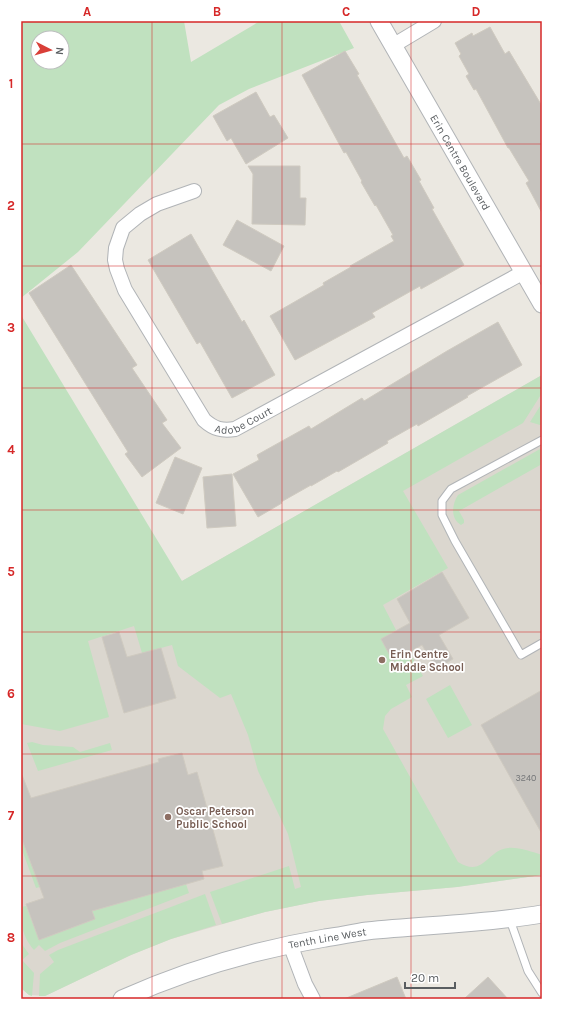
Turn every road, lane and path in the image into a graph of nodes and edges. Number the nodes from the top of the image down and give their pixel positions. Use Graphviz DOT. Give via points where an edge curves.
graph roads {
  1 [pos="379,21"];
  2 [pos="434,21"];
  3 [pos="394,45"];
  4 [pos="194,192"];
  5 [pos="524,272"];
  6 [pos="542,304"];
  7 [pos="542,440"];
  8 [pos="542,643"];
  9 [pos="542,914"];
  10 [pos="510,920"];
  11 [pos="290,944"];
  12 [pos="542,992"];
  13 [pos="122,999"];
  14 [pos="313,999"];
  1 -- 3 [label="street, Erin Centre Boulevard"];
  2 -- 3 [label="street"];
  3 -- 5 [label="street, Erin Centre Boulevard"];
  4 -- 5 [label="street, Adobe Court" via="157,204 123,228 115,260 125,290 204,420 218,429 235,429"];
  5 -- 6 [label="street, Erin Centre Boulevard"];
  7 -- 8 [label="lane" via="451,489 442,501 442,515 454,540 520,656"];
  9 -- 10 [label="street, Tenth Line West"];
  10 -- 11 [label="street, Tenth Line West" via="365,931"];
  10 -- 12 [label="lane" via="528,971"];
  11 -- 13 [label="street, Tenth Line West" via="210,965"];
  11 -- 14 [label="street"];
}
